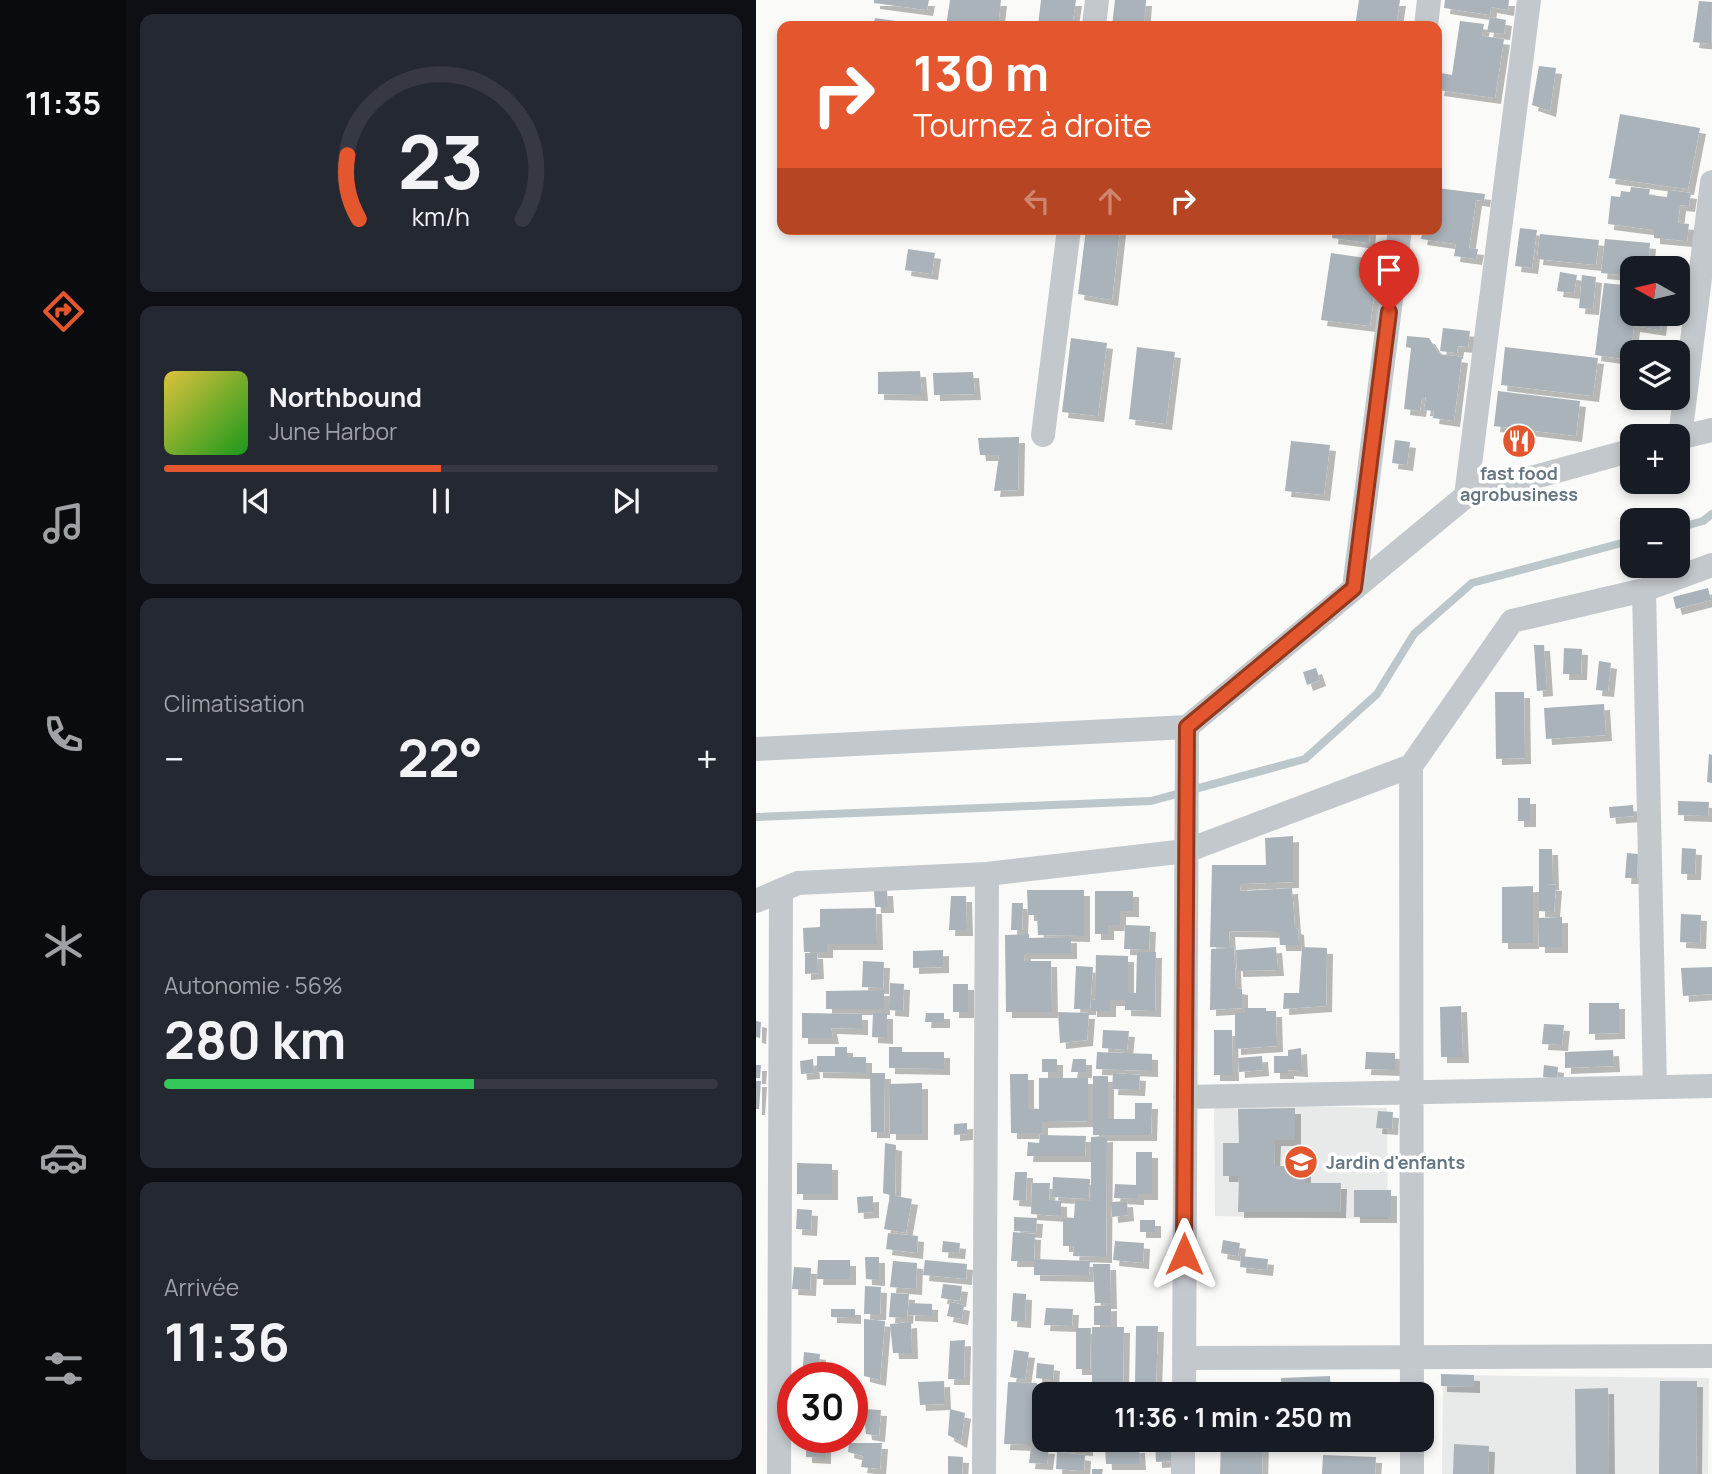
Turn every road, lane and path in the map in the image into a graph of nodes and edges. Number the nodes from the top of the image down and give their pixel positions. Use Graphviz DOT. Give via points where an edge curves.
graph roads {
  1 [pos="1097,0"];
  2 [pos="1429,0"];
  3 [pos="1528,0"];
  4 [pos="1095,21"];
  5 [pos="1427,21"];
  6 [pos="1712,182"];
  7 [pos="1068,235"];
  8 [pos="1399,235"];
  9 [pos="1681,424"];
  10 [pos="1712,430"];
  11 [pos="1043,435"];
  12 [pos="1690,435"];
  13 [pos="1620,454"];
  14 [pos="1466,496"];
  15 [pos="1712,565"];
  16 [pos="1354,588"];
  17 [pos="1644,590"];
  18 [pos="1187,727"];
  19 [pos="756,749"];
  20 [pos="1411,766"];
  21 [pos="1186,851"];
  22 [pos="987,874"];
  23 [pos="781,892"];
  24 [pos="756,901"];
  25 [pos="1712,1086"];
  26 [pos="1655,1087"];
  27 [pos="1411,1093"];
  28 [pos="1185,1097"];
  29 [pos="1712,1356"];
  30 [pos="1412,1357"];
  31 [pos="1184,1359"];
  32 [pos="1184,1382"];
  33 [pos="1412,1382"];
  34 [pos="1183,1452"];
  35 [pos="1412,1452"];
  36 [pos="779,1474"];
  37 [pos="984,1474"];
  38 [pos="1183,1474"];
  39 [pos="1412,1474"];
  1 -- 4 [label="street"];
  2 -- 5 [label="street"];
  3 -- 14 [label="street"];
  6 -- 9 [label="street"];
  7 -- 11 [label="street"];
  8 -- 16 [label="street"];
  10 -- 12 [label="street"];
  13 -- 14 [label="street"];
  14 -- 16 [label="street"];
  15 -- 17 [label="street"];
  16 -- 18 [label="street"];
  17 -- 20 [label="street" via="1512,621"];
  17 -- 26 [label="street"];
  18 -- 19 [label="street"];
  18 -- 21 [label="street"];
  20 -- 21 [label="street"];
  20 -- 27 [label="street"];
  21 -- 22 [label="street"];
  21 -- 28 [label="street"];
  22 -- 23 [label="street" via="799,883"];
  22 -- 37 [label="street"];
  23 -- 24 [label="street"];
  23 -- 36 [label="street"];
  25 -- 26 [label="street"];
  26 -- 27 [label="street"];
  27 -- 28 [label="street"];
  27 -- 30 [label="street"];
  28 -- 31 [label="street"];
  29 -- 30 [label="street"];
  30 -- 31 [label="street"];
  30 -- 33 [label="street"];
  31 -- 32 [label="street"];
  34 -- 38 [label="street"];
  35 -- 39 [label="street"];
}
